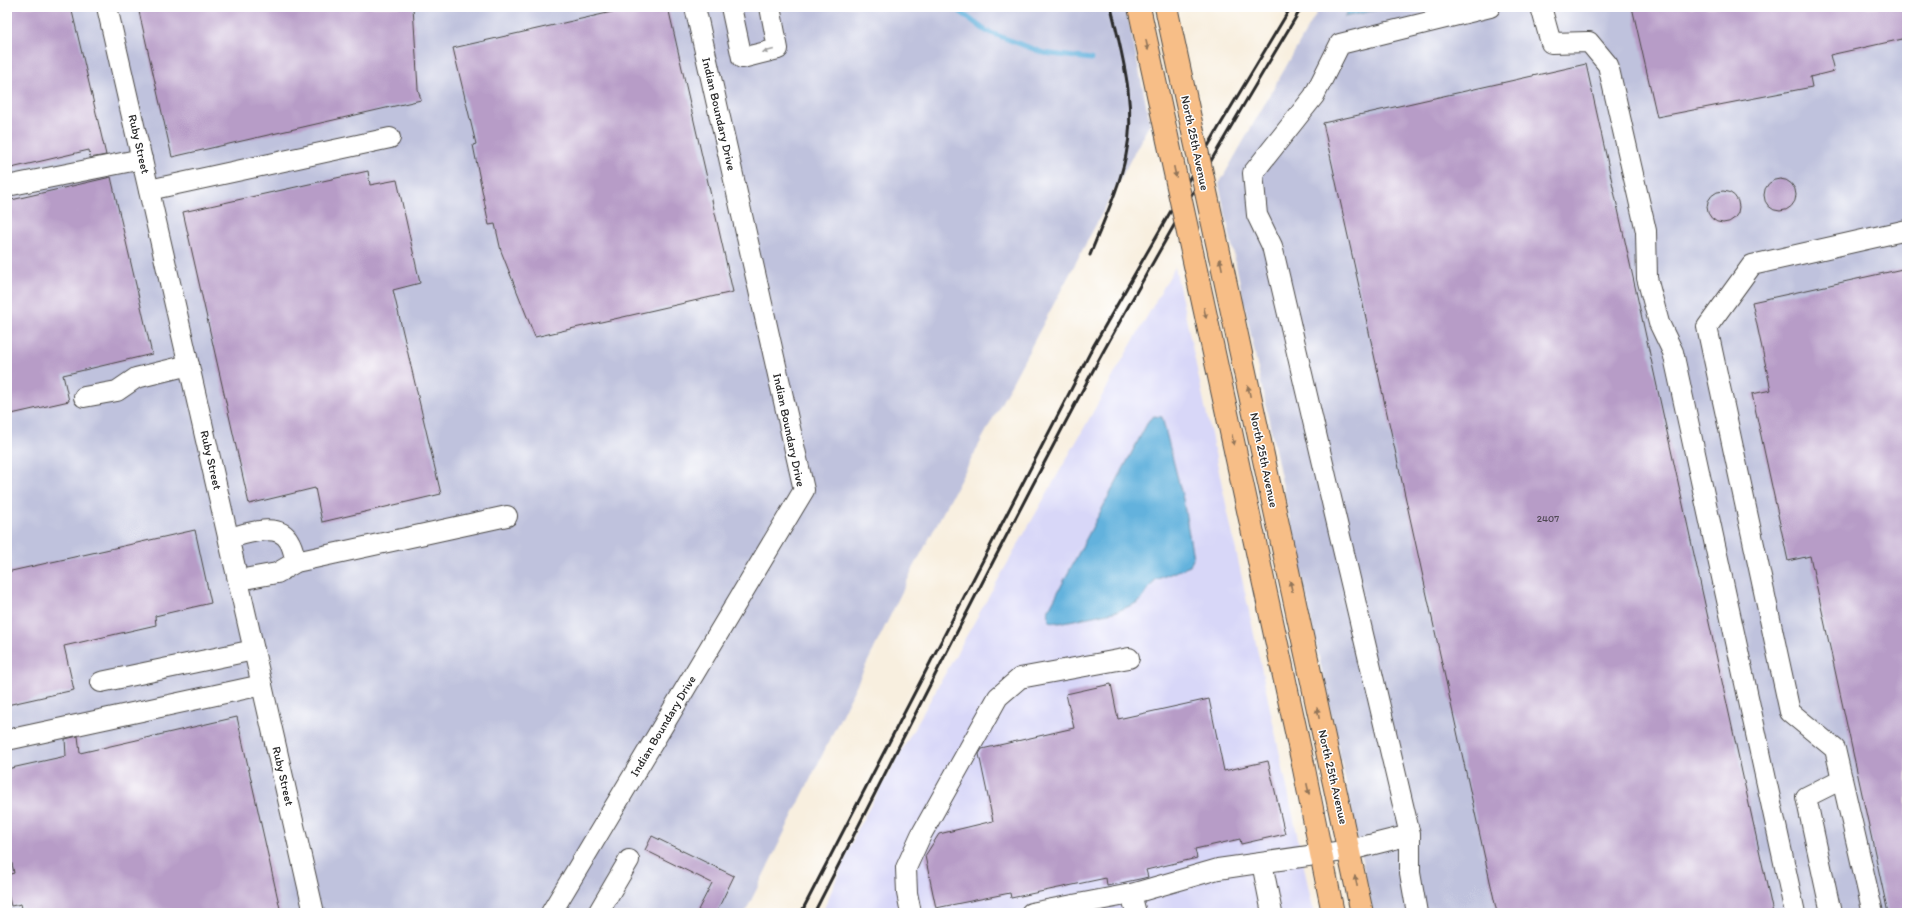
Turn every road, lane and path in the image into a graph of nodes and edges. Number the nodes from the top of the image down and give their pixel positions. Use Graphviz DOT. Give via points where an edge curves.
graph roads {
  1 [pos="107,7"];
  2 [pos="695,7"];
  3 [pos="730,7"];
  4 [pos="770,7"];
  5 [pos="1139,7"];
  6 [pos="1166,7"];
  7 [pos="1490,7"];
  8 [pos="1541,7"];
  9 [pos="390,138"];
  10 [pos="142,159"];
  11 [pos="7,186"];
  12 [pos="149,190"];
  13 [pos="1907,230"];
  14 [pos="189,365"];
  15 [pos="84,398"];
  16 [pos="507,516"];
  17 [pos="229,538"];
  18 [pos="296,562"];
  19 [pos="239,580"];
  20 [pos="254,650"];
  21 [pos="1129,658"];
  22 [pos="101,682"];
  23 [pos="262,685"];
  24 [pos="7,740"];
  25 [pos="1842,779"];
  26 [pos="1410,835"];
  27 [pos="1350,850"];
  28 [pos="1322,853"];
  29 [pos="629,860"];
  30 [pos="1262,863"];
  31 [pos="1134,904"];
  32 [pos="314,913"];
  33 [pos="551,913"];
  34 [pos="598,913"];
  35 [pos="912,913"];
  36 [pos="1031,913"];
  37 [pos="1272,913"];
  38 [pos="1333,913"];
  39 [pos="1362,913"];
  40 [pos="1417,913"];
  41 [pos="1795,913"];
  42 [pos="1831,913"];
  43 [pos="1873,913"];
  1 -- 10 [label="street, Ruby Street"];
  2 -- 33 [label="street, Indian Boundary Drive" via="804,490"];
  4 -- 3 [label="street, one-way" via="778,49 742,58"];
  5 -- 28 [label="main road, one-way, bridge"];
  27 -- 6 [label="main road, North 25th Avenue, one-way, bridge"];
  7 -- 26 [label="street" via="1340,44 1314,96 1253,173 1257,215 1272,246"];
  8 -- 41 [label="street" via="1551,43 1589,42 1608,65 1646,231 1648,278 1659,323 1673,352"];
  9 -- 12 [label="street"];
  10 -- 11 [label="street"];
  10 -- 12 [label="street, Ruby Street"];
  12 -- 14 [label="street, Ruby Street"];
  13 -- 25 [label="street" via="1752,265 1707,327 1790,712 1835,749"];
  14 -- 15 [label="street" via="136,378 117,391"];
  14 -- 17 [label="street, Ruby Street"];
  16 -- 18 [label="street"];
  17 -- 18 [label="street" via="272,529 283,532 290,541"];
  17 -- 19 [label="street, Ruby Street"];
  18 -- 19 [label="street" via="277,572"];
  19 -- 20 [label="street, Ruby Street"];
  20 -- 22 [label="street"];
  20 -- 23 [label="street, Ruby Street"];
  21 -- 35 [label="street" via="1020,678 998,697 921,835 906,868 907,893"];
  23 -- 24 [label="street"];
  23 -- 32 [label="street, Ruby Street"];
  25 -- 42 [label="street" via="1806,797"];
  25 -- 43 [label="street"];
  26 -- 27 [label="street"];
  26 -- 40 [label="street" via="1410,873"];
  27 -- 28 [label="street"];
  39 -- 27 [label="main road, North 25th Avenue, one-way"];
  28 -- 30 [label="street"];
  28 -- 38 [label="main road"];
  29 -- 34 [label="street"];
  30 -- 31 [label="street" via="1218,869"];
  30 -- 37 [label="street"];
  31 -- 36 [label="street"];
}
